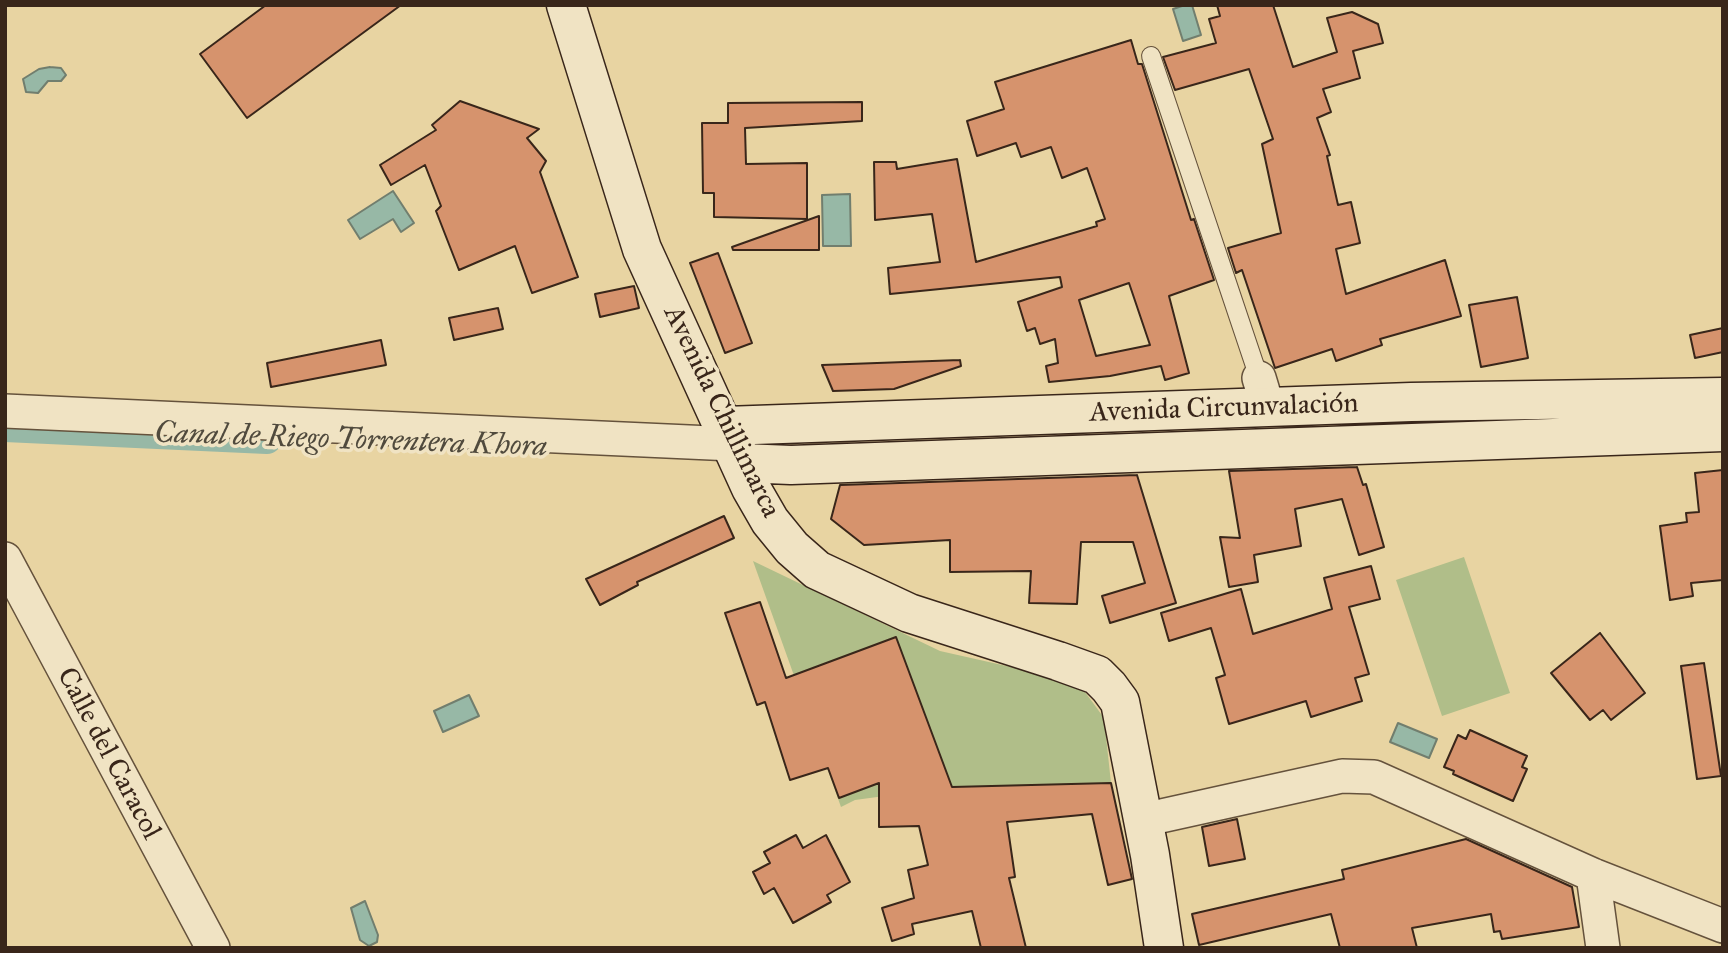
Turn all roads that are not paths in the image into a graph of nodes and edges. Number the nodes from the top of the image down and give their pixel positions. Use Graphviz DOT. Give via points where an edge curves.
graph roads {
  1 [pos="566,5"];
  2 [pos="1151,56"];
  3 [pos="1264,393"];
  4 [pos="1723,397"];
  5 [pos="5,411"];
  6 [pos="1723,432"];
  7 [pos="733,444"];
  8 [pos="5,559"];
  9 [pos="1143,820"];
  10 [pos="1593,875"];
  11 [pos="1720,932"];
  12 [pos="213,948"];
  13 [pos="1164,948"];
  14 [pos="1603,948"];
  1 -- 7 [label="main road, Avenida Chillimarca" via="642,249"];
  2 -- 3 [label="lane"];
  3 -- 4 [label="main road, Avenida Circunvalación" via="1425,402"];
  3 -- 7 [label="main road, Avenida Circunvalación"];
  5 -- 7 [label="street, Avenida Circunvalación"];
  6 -- 7 [label="main road, Avenida Circunvalación" via="805,465"];
  7 -- 9 [label="main road, Avenida Chillimarca" via="770,521 817,570 909,613 1097,675 1120,702"];
  8 -- 12 [label="street, Calle del Caracol"];
  9 -- 10 [label="street" via="1360,775 1374,777"];
  9 -- 13 [label="main road, Avenida Chillimarca"];
  10 -- 11 [label="street"];
  10 -- 14 [label="street"];
}
